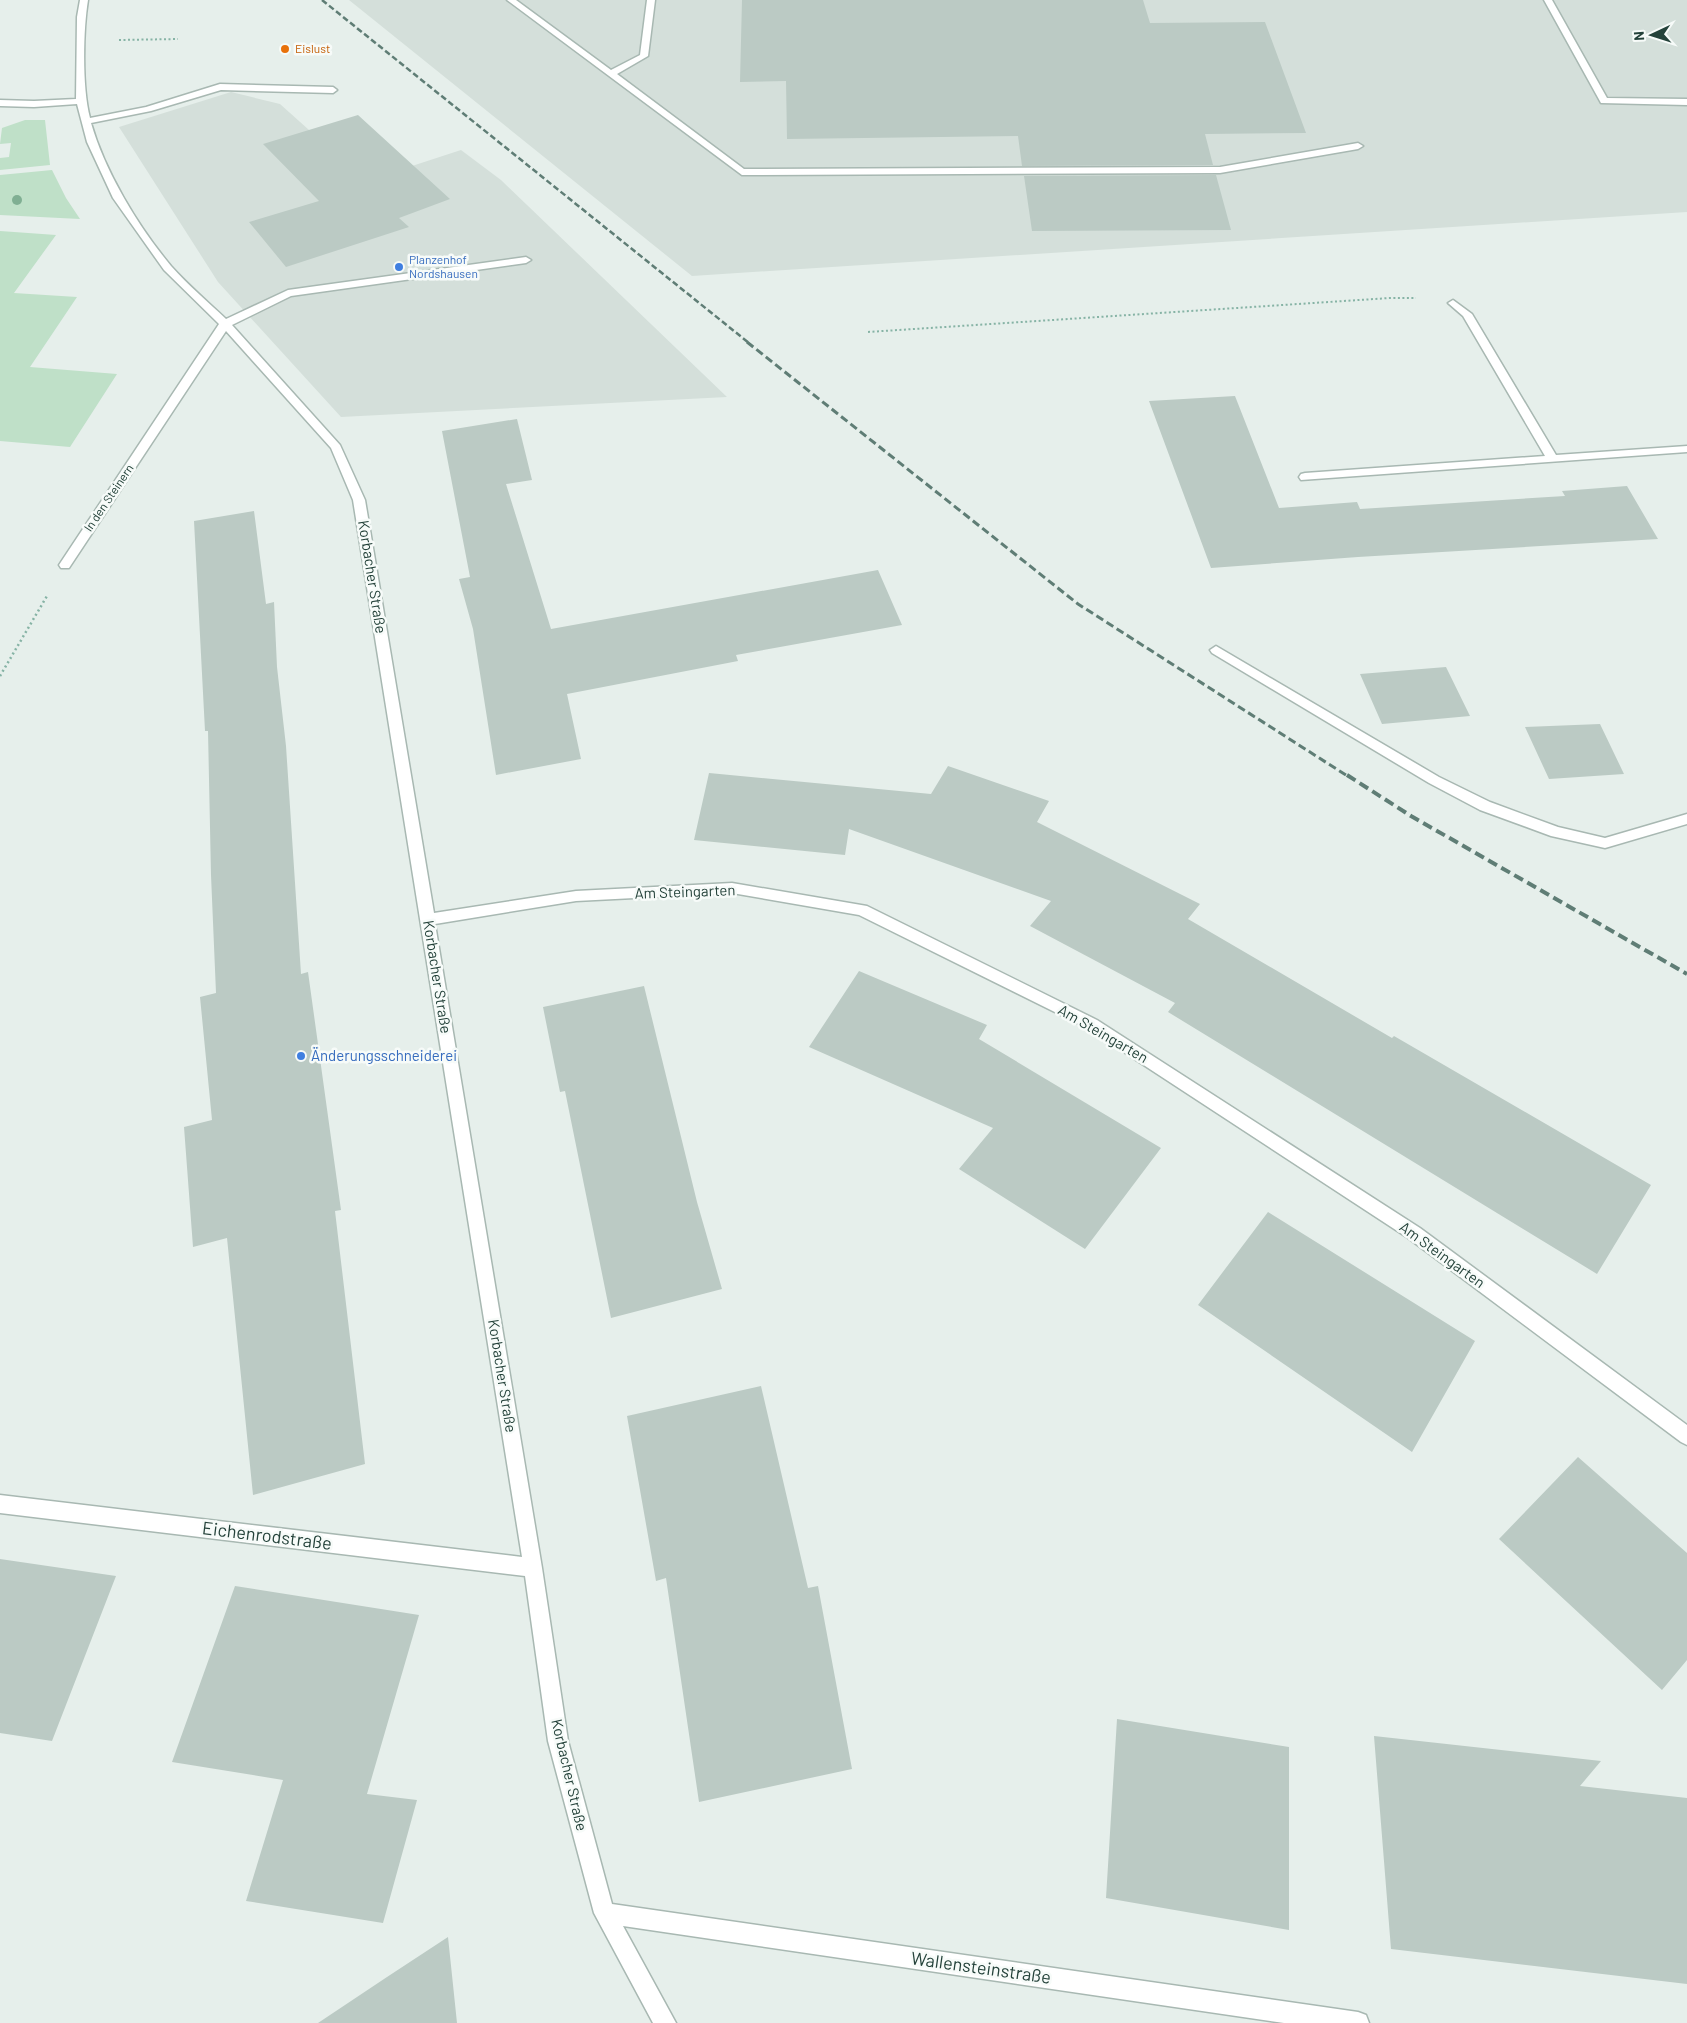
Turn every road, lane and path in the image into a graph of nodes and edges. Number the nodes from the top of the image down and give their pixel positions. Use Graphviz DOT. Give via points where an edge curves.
graph roads {
  1 [pos="84,0"];
  2 [pos="511,0"];
  3 [pos="651,0"];
  4 [pos="1548,0"];
  5 [pos="611,74"];
  6 [pos="333,90"];
  7 [pos="81,100"];
  8 [pos="0,102"];
  9 [pos="1687,102"];
  10 [pos="87,121"];
  11 [pos="1358,146"];
  12 [pos="526,260"];
  13 [pos="1453,303"];
  14 [pos="225,324"];
  15 [pos="868,332"];
  16 [pos="1687,449"];
  17 [pos="1553,459"];
  18 [pos="1305,477"];
  19 [pos="65,565"];
  20 [pos="1216,650"];
  21 [pos="0,676"];
  22 [pos="1687,819"];
  23 [pos="427,920"];
  24 [pos="1687,1436"];
  25 [pos="0,1504"];
  26 [pos="533,1568"];
  27 [pos="604,1913"];
  28 [pos="665,2023"];
  29 [pos="1358,2023"];
  1 -- 7 [label="street, Korbacher Straße" via="81,16"];
  2 -- 5 [label="street"];
  3 -- 5 [label="street" via="644,56"];
  4 -- 9 [label="street" via="1604,101"];
  5 -- 11 [label="street" via="742,172 1220,170"];
  6 -- 10 [label="street" via="220,87 148,109"];
  7 -- 8 [label="street" via="34,104"];
  7 -- 10 [label="street, Korbacher Straße"];
  10 -- 14 [label="street, Korbacher Straße" via="92,142 118,198 168,268"];
  12 -- 14 [label="street" via="288,293"];
  13 -- 15 [label="path" via="1390,298"];
  13 -- 17 [label="street" via="1467,314"];
  14 -- 19 [label="street, In den Steinern"];
  14 -- 23 [label="street, Korbacher Straße" via="336,447 360,500"];
  16 -- 17 [label="street"];
  17 -- 18 [label="street"];
  19 -- 21 [label="path"];
  20 -- 22 [label="street" via="1434,780 1477,802 1556,832 1605,843"];
  23 -- 24 [label="street, Am Steingarten" via="576,896 732,888 862,910 1092,1024 1414,1233"];
  23 -- 26 [label="street, Korbacher Straße"];
  25 -- 26 [label="street, Eichenrodstraße"];
  26 -- 27 [label="street, Korbacher Straße" via="558,1742"];
  27 -- 28 [label="street, Korbacher Straße"];
  27 -- 29 [label="street, Wallensteinstraße"];
}
